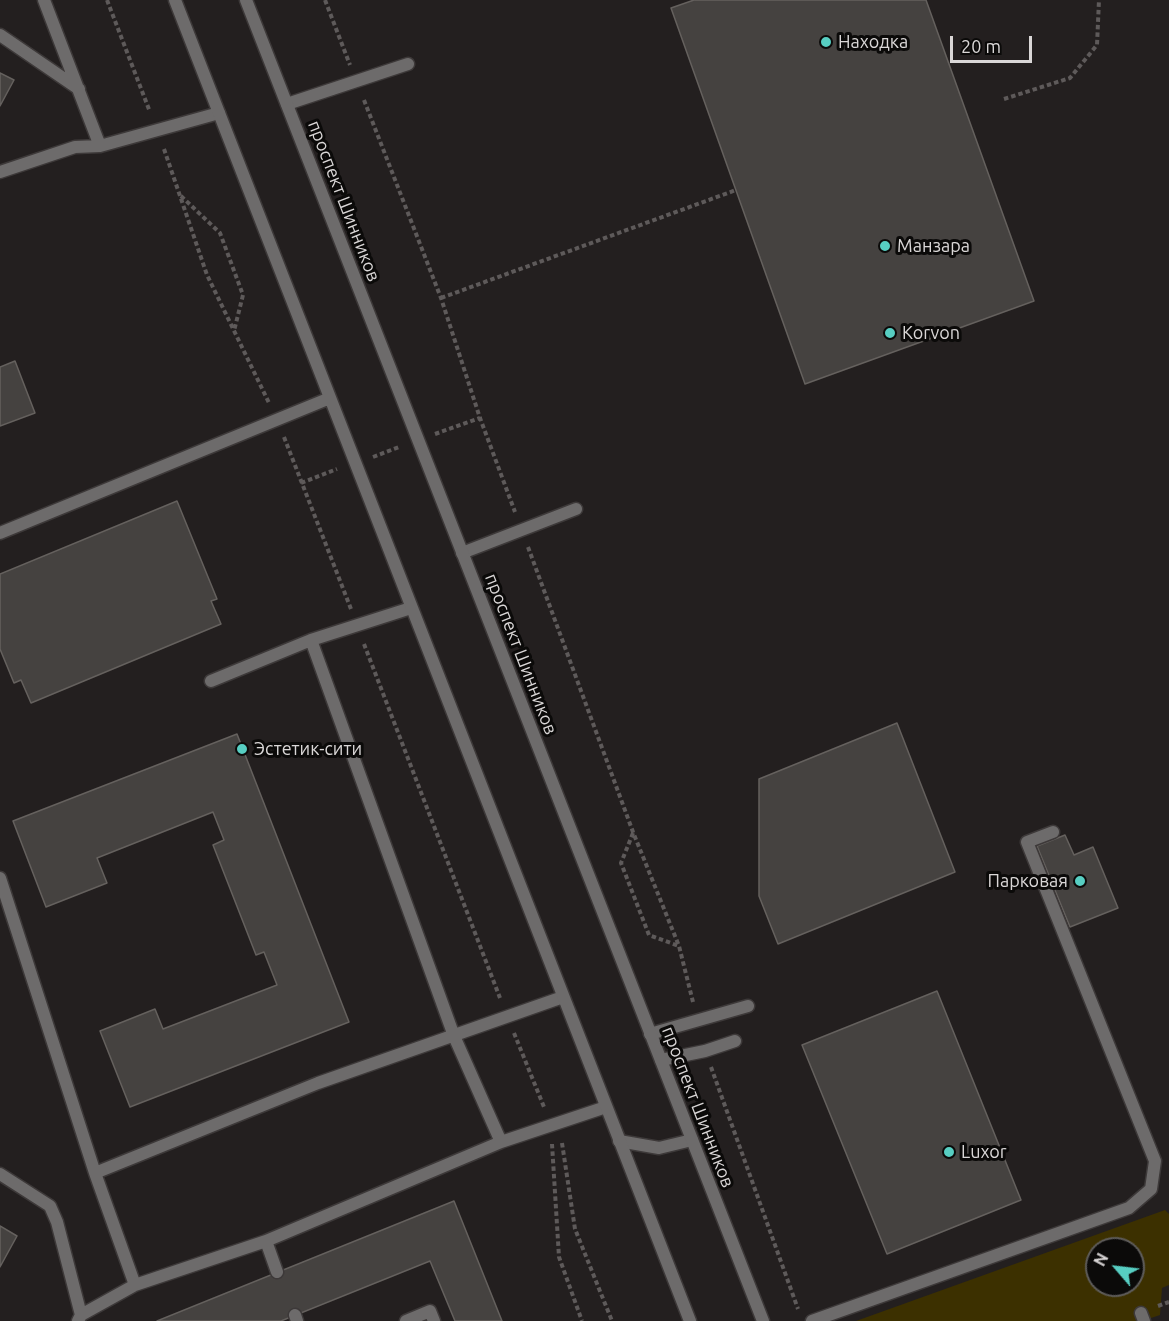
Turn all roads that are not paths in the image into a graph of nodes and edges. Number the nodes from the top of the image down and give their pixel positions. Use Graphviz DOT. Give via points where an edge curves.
graph roads {
  1 [pos="44,0"];
  2 [pos="175,0"];
  3 [pos="246,0"];
  4 [pos="0,35"];
  5 [pos="408,64"];
  6 [pos="79,89"];
  7 [pos="287,104"];
  8 [pos="219,113"];
  9 [pos="100,146"];
  10 [pos="0,172"];
  11 [pos="330,398"];
  12 [pos="576,508"];
  13 [pos="0,533"];
  14 [pos="462,553"];
  15 [pos="411,608"];
  16 [pos="311,640"];
  17 [pos="211,681"];
  18 [pos="1053,832"];
  19 [pos="0,878"];
  20 [pos="563,997"];
  21 [pos="748,1006"];
  22 [pos="650,1034"];
  23 [pos="454,1036"];
  24 [pos="735,1041"];
  25 [pos="661,1060"];
  26 [pos="606,1107"];
  27 [pos="692,1140"];
  28 [pos="619,1141"];
  29 [pos="501,1142"];
  30 [pos="95,1173"];
  31 [pos="0,1174"];
  32 [pos="266,1241"];
  33 [pos="277,1272"];
  34 [pos="135,1285"];
  35 [pos="80,1318"];
  36 [pos="406,1321"];
  37 [pos="434,1321"];
  38 [pos="690,1321"];
  39 [pos="763,1321"];
  40 [pos="812,1321"];
  1 -- 6 [label="street"];
  2 -- 8 [label="street"];
  3 -- 7 [label="street, проспект Шинников"];
  4 -- 6 [label="street"];
  5 -- 7 [label="street"];
  6 -- 9 [label="street"];
  7 -- 14 [label="street, проспект Шинников"];
  8 -- 9 [label="street"];
  8 -- 11 [label="street"];
  9 -- 10 [label="street" via="75,147"];
  11 -- 13 [label="street"];
  11 -- 15 [label="street"];
  12 -- 14 [label="street"];
  14 -- 22 [label="street, проспект Шинников"];
  15 -- 16 [label="street"];
  15 -- 20 [label="street"];
  16 -- 17 [label="street"];
  16 -- 23 [label="street"];
  18 -- 40 [label="street" via="1027,842 1155,1161 1151,1189 1129,1208"];
  19 -- 30 [label="street"];
  20 -- 23 [label="street"];
  20 -- 26 [label="street"];
  21 -- 22 [label="street"];
  22 -- 25 [label="street, проспект Шинников"];
  23 -- 29 [label="street"];
  23 -- 30 [label="street" via="318,1083"];
  24 -- 25 [label="street"];
  25 -- 27 [label="street, проспект Шинников"];
  26 -- 28 [label="street"];
  26 -- 29 [label="street"];
  27 -- 28 [label="street" via="659,1148"];
  27 -- 39 [label="street, проспект Шинников"];
  28 -- 38 [label="street"];
  29 -- 32 [label="street"];
  30 -- 34 [label="street"];
  31 -- 35 [label="street" via="50,1206"];
  32 -- 33 [label="street"];
  32 -- 34 [label="street"];
  34 -- 35 [label="street"];
  36 -- 37 [label="street" via="430,1311"];
}
